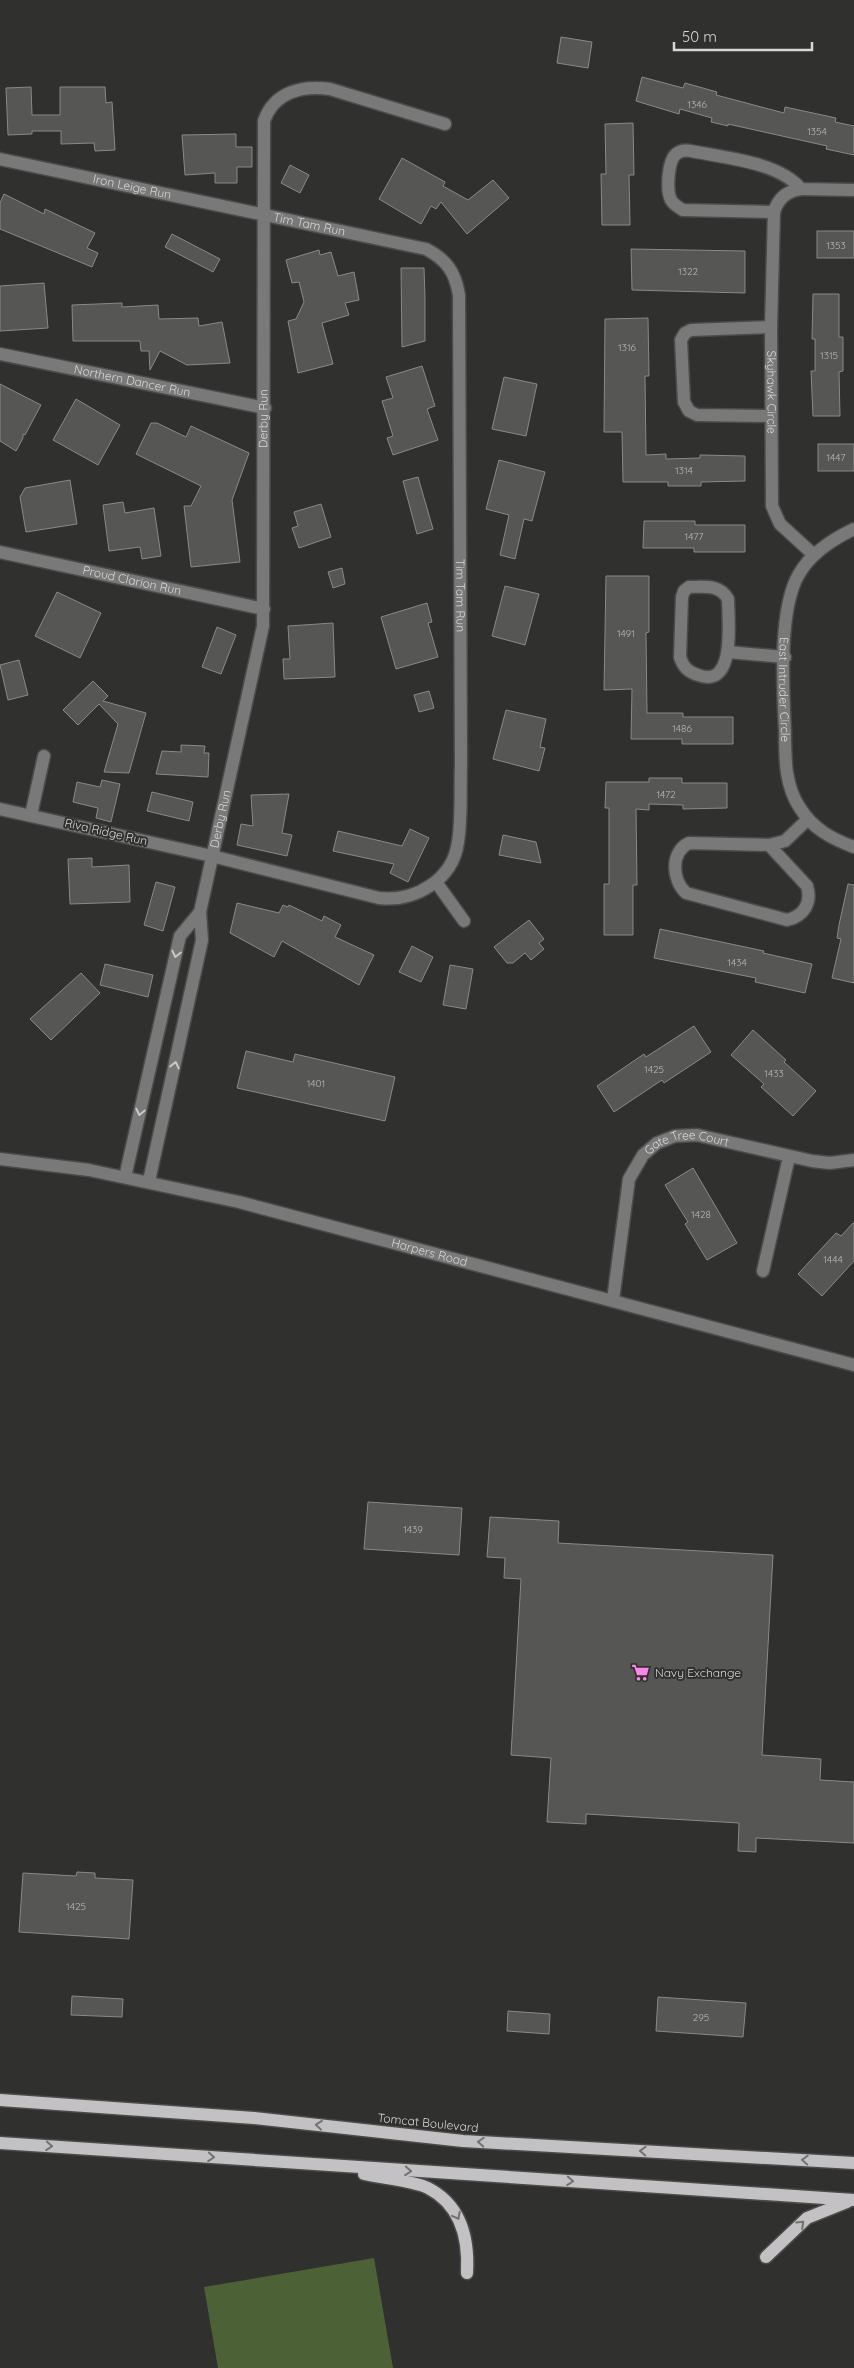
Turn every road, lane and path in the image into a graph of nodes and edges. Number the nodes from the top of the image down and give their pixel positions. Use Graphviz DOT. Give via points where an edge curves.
graph roads {
  1 [pos="445,124"];
  2 [pos="0,159"];
  3 [pos="802,189"];
  4 [pos="854,190"];
  5 [pos="774,212"];
  6 [pos="264,214"];
  7 [pos="771,327"];
  8 [pos="0,354"];
  9 [pos="265,408"];
  10 [pos="772,416"];
  11 [pos="854,529"];
  12 [pos="0,552"];
  13 [pos="814,555"];
  14 [pos="264,609"];
  15 [pos="728,652"];
  16 [pos="785,657"];
  17 [pos="44,756"];
  18 [pos="0,809"];
  19 [pos="31,816"];
  20 [pos="808,819"];
  21 [pos="769,845"];
  22 [pos="854,847"];
  23 [pos="212,856"];
  24 [pos="436,882"];
  25 [pos="200,912"];
  26 [pos="464,921"];
  27 [pos="789,1157"];
  28 [pos="0,1159"];
  29 [pos="854,1160"];
  30 [pos="126,1177"];
  31 [pos="150,1181"];
  32 [pos="763,1271"];
  33 [pos="613,1300"];
  34 [pos="854,1365"];
  35 [pos="0,2100"];
  36 [pos="0,2143"];
  37 [pos="854,2163"];
  38 [pos="318,2164"];
  39 [pos="853,2200"];
  40 [pos="766,2257"];
  41 [pos="467,2273"];
  1 -- 6 [label="street, Derby Run" via="330,89 298,89 276,100 264,121"];
  2 -- 6 [label="street, Iron Leige Run"];
  3 -- 4 [label="street"];
  3 -- 5 [label="street" via="792,190 781,197"];
  3 -- 5 [label="street" via="770,168 683,150 671,160 670,198 675,206 683,210"];
  5 -- 7 [label="street, Skyhawk Circle"];
  6 -- 9 [label="street, Derby Run"];
  6 -- 24 [label="street, Tim Tam Run" via="426,248 449,265 456,278 460,306 461,784 458,842 450,864"];
  7 -- 10 [label="street, Skyhawk Circle"];
  7 -- 10 [label="street" via="691,330 681,340 684,402 689,410 697,415"];
  8 -- 9 [label="street, Northern Dancer Run"];
  9 -- 14 [label="street, Derby Run"];
  10 -- 13 [label="street, Skyhawk Circle" via="772,506 775,516"];
  11 -- 13 [label="street, East Intruder Circle" via="835,538"];
  12 -- 14 [label="street, Proud Clarion Run"];
  13 -- 16 [label="street, East Intruder Circle" via="799,573 791,592 787,607"];
  14 -- 23 [label="street, Derby Run" via="263,626"];
  15 -- 15 [label="street" via="728,599 724,592 717,588 689,587 682,597 682,664 688,671 711,676 726,664"];
  15 -- 16 [label="street"];
  16 -- 20 [label="street, East Intruder Circle" via="783,689 787,772 792,794"];
  17 -- 19 [label="street"];
  18 -- 19 [label="street, Riva Ridge Run"];
  19 -- 23 [label="street, Riva Ridge Run"];
  20 -- 21 [label="street" via="785,841"];
  20 -- 22 [label="street, East Intruder Circle" via="823,833"];
  21 -- 21 [label="street" via="689,843 677,853 675,877 686,893 788,920 796,918 807,906 807,886"];
  23 -- 24 [label="street, Tim Tam Run" via="379,898 406,897 422,892"];
  23 -- 25 [label="street, Derby Run"];
  24 -- 26 [label="street"];
  25 -- 30 [label="street, Derby Run, one-way" via="180,936"];
  31 -- 25 [label="street, Derby Run, one-way" via="202,940"];
  27 -- 29 [label="street, Gate Tree Court" via="830,1163"];
  27 -- 32 [label="street"];
  27 -- 33 [label="street, Gate Tree Court" via="697,1136 675,1136 657,1142 639,1160 629,1179"];
  28 -- 30 [label="street, Harpers Road"];
  30 -- 31 [label="street, Harpers Road"];
  31 -- 33 [label="street, Harpers Road"];
  33 -- 34 [label="street, Harpers Road"];
  37 -- 35 [label="main road, Tomcat Boulevard, one-way" via="463,2141 254,2118"];
  36 -- 38 [label="main road, one-way"];
  38 -- 39 [label="main road, one-way"];
  38 -- 41 [label="main road, one-way" via="427,2187 450,2203 464,2230 468,2251"];
  40 -- 39 [label="main road, one-way" via="807,2218"];
}
